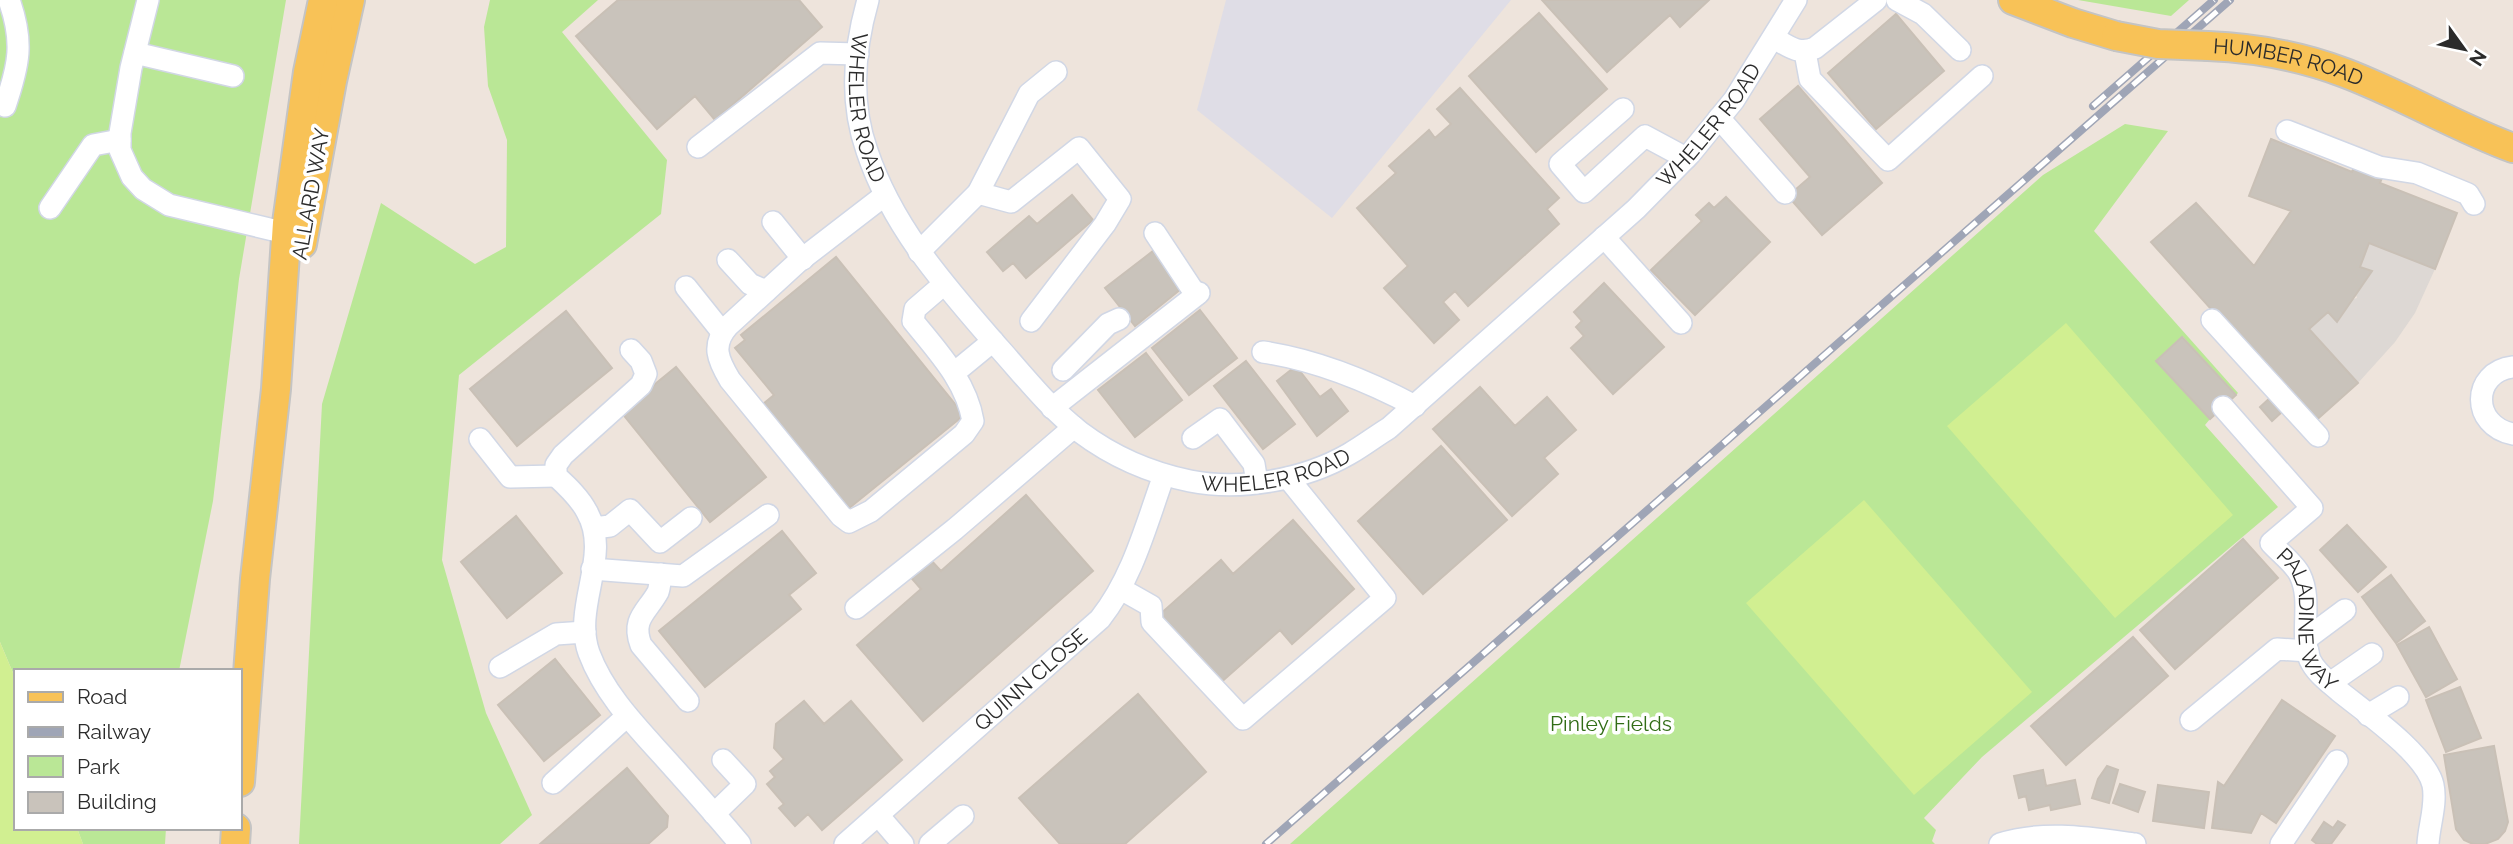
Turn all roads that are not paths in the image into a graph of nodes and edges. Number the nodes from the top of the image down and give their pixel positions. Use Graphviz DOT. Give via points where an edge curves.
graph roads {
  1 [pos="9,0"];
  2 [pos="148,0"];
  3 [pos="323,0"];
  4 [pos="350,0"];
  5 [pos="868,0"];
  6 [pos="1796,0"];
  7 [pos="1877,0"];
  8 [pos="1897,0"];
  9 [pos="2013,0"];
  10 [pos="1774,38"];
  11 [pos="1960,50"];
  12 [pos="1805,52"];
  13 [pos="135,53"];
  14 [pos="858,54"];
  15 [pos="1056,72"];
  16 [pos="233,76"];
  17 [pos="1982,76"];
  18 [pos="5,106"];
  19 [pos="1623,109"];
  20 [pos="1719,118"];
  21 [pos="2287,131"];
  22 [pos="1595,133"];
  23 [pos="120,140"];
  24 [pos="698,146"];
  25 [pos="2513,148"];
  26 [pos="1686,158"];
  27 [pos="1619,159"];
  28 [pos="978,193"];
  29 [pos="1785,193"];
  30 [pos="885,195"];
  31 [pos="2474,204"];
  32 [pos="50,208"];
  33 [pos="773,222"];
  34 [pos="286,233"];
  35 [pos="1155,233"];
  36 [pos="1604,237"];
  37 [pos="919,252"];
  38 [pos="803,258"];
  39 [pos="729,260"];
  40 [pos="944,284"];
  41 [pos="686,287"];
  42 [pos="766,291"];
  43 [pos="2212,320"];
  44 [pos="1031,321"];
  45 [pos="1681,323"];
  46 [pos="722,332"];
  47 [pos="993,341"];
  48 [pos="1127,349"];
  49 [pos="631,350"];
  50 [pos="1263,352"];
  51 [pos="2513,368"];
  52 [pos="1063,370"];
  53 [pos="954,373"];
  54 [pos="276,389"];
  55 [pos="1415,406"];
  56 [pos="2223,407"];
  57 [pos="1052,408"];
  58 [pos="1074,427"];
  59 [pos="2513,434"];
  60 [pos="2318,436"];
  61 [pos="1193,438"];
  62 [pos="480,439"];
  63 [pos="1164,475"];
  64 [pos="1289,478"];
  65 [pos="563,482"];
  66 [pos="1257,483"];
  67 [pos="768,515"];
  68 [pos="691,517"];
  69 [pos="593,528"];
  70 [pos="592,569"];
  71 [pos="661,575"];
  72 [pos="1121,589"];
  73 [pos="856,608"];
  74 [pos="2345,610"];
  75 [pos="585,632"];
  76 [pos="2307,645"];
  77 [pos="2372,654"];
  78 [pos="500,667"];
  79 [pos="2330,683"];
  80 [pos="2398,696"];
  81 [pos="688,701"];
  82 [pos="2368,715"];
  83 [pos="627,716"];
  84 [pos="2191,720"];
  85 [pos="242,755"];
  86 [pos="723,760"];
  87 [pos="2337,761"];
  88 [pos="553,783"];
  89 [pos="714,814"];
  90 [pos="878,815"];
  91 [pos="963,817"];
  92 [pos="740,844"];
  93 [pos="845,844"];
  94 [pos="903,844"];
  95 [pos="930,844"];
  96 [pos="2000,844"];
  97 [pos="2135,844"];
  98 [pos="2281,844"];
  99 [pos="2428,844"];
  1 -- 18 [label="street" via="19,53"];
  2 -- 13 [label="street"];
  3 -- 34 [label="main road, ALLARD WAY" via="296,147"];
  4 -- 54 [label="main road, ALLARD WAY"];
  5 -- 14 [label="street, WHELER ROAD"];
  6 -- 10 [label="street, WHELER ROAD"];
  7 -- 12 [label="street"];
  8 -- 11 [label="street" via="1923,14"];
  9 -- 25 [label="main road, HUMBER ROAD, bridge" via="2116,36 2284,54 2346,73"];
  10 -- 12 [label="street"];
  10 -- 20 [label="street, WHELER ROAD"];
  12 -- 17 [label="street" via="1810,79 1888,160"];
  13 -- 16 [label="street"];
  13 -- 23 [label="street"];
  14 -- 24 [label="street" via="820,53"];
  14 -- 30 [label="street, WHELER ROAD" via="857,107 866,150"];
  15 -- 28 [label="street" via="1029,94"];
  19 -- 22 [label="street"];
  20 -- 26 [label="street, WHELER ROAD"];
  20 -- 29 [label="street"];
  21 -- 31 [label="street" via="2379,167 2417,173 2468,194"];
  22 -- 27 [label="street"];
  22 -- 27 [label="street" via="1560,164 1584,192"];
  23 -- 32 [label="street" via="93,145"];
  23 -- 34 [label="street" via="132,177 155,198 183,211"];
  26 -- 27 [label="street" via="1645,136"];
  26 -- 36 [label="street, WHELER ROAD"];
  28 -- 37 [label="street"];
  28 -- 44 [label="street" via="1011,202 1079,148 1119,199"];
  30 -- 37 [label="street, WHELER ROAD"];
  30 -- 38 [label="street"];
  33 -- 38 [label="street"];
  34 -- 54 [label="main road, ALLARD WAY"];
  35 -- 48 [label="street" via="1198,294"];
  36 -- 45 [label="street"];
  36 -- 55 [label="street, WHELER ROAD"];
  37 -- 40 [label="street, WHELER ROAD"];
  38 -- 42 [label="street"];
  39 -- 42 [label="street" via="750,284"];
  40 -- 47 [label="street, WHELER ROAD"];
  40 -- 53 [label="street" via="915,309 913,317"];
  41 -- 46 [label="street"];
  42 -- 46 [label="street"];
  43 -- 60 [label="street"];
  46 -- 53 [label="street" via="718,360 730,380 849,522 871,511 964,434 973,421"];
  47 -- 53 [label="street"];
  47 -- 57 [label="street, WHELER ROAD"];
  48 -- 52 [label="street" via="1114,321"];
  48 -- 57 [label="street"];
  49 -- 65 [label="street" via="646,374 641,385 563,455 556,466"];
  50 -- 55 [label="street" via="1332,368"];
  51 -- 59 [label="street" via="2492,376 2481,403 2493,426"];
  54 -- 85 [label="main road, ALLARD WAY"];
  55 -- 64 [label="street, WHELER ROAD" via="1348,455"];
  56 -- 76 [label="street, PALADINE WAY" via="2312,508 2271,543 2300,574 2306,598"];
  57 -- 58 [label="street, WHELER ROAD"];
  58 -- 63 [label="street, WHELER ROAD" via="1113,453"];
  58 -- 73 [label="street"];
  61 -- 66 [label="street" via="1220,419 1254,464"];
  62 -- 65 [label="street" via="510,477"];
  63 -- 66 [label="street, WHELER ROAD" via="1217,485"];
  63 -- 72 [label="street, QUINN CLOSE"];
  64 -- 66 [label="street, WHELER ROAD"];
  64 -- 72 [label="street" via="1385,598 1243,719 1152,622 1150,606"];
  65 -- 69 [label="street" via="587,512"];
  67 -- 71 [label="street" via="683,576"];
  68 -- 69 [label="street" via="660,542 630,510 610,526"];
  69 -- 70 [label="street"];
  70 -- 71 [label="street"];
  70 -- 75 [label="street"];
  71 -- 81 [label="street" via="659,590 643,612 638,636"];
  72 -- 90 [label="street, QUINN CLOSE" via="1100,619"];
  74 -- 76 [label="street"];
  75 -- 78 [label="street" via="555,634"];
  75 -- 83 [label="street" via="602,682"];
  76 -- 79 [label="street, PALADINE WAY" via="2311,662"];
  76 -- 84 [label="street" via="2277,649"];
  77 -- 79 [label="street"];
  79 -- 82 [label="street, PALADINE WAY"];
  80 -- 82 [label="street"];
  82 -- 99 [label="street, PALADINE WAY" via="2409,749 2433,784"];
  83 -- 88 [label="street"];
  83 -- 89 [label="street"];
  86 -- 89 [label="street" via="745,784"];
  87 -- 98 [label="street"];
  89 -- 92 [label="street"];
  90 -- 93 [label="street, QUINN CLOSE"];
  90 -- 94 [label="street"];
  91 -- 95 [label="street"];
  96 -- 97 [label="street" via="2070,836"];
}
